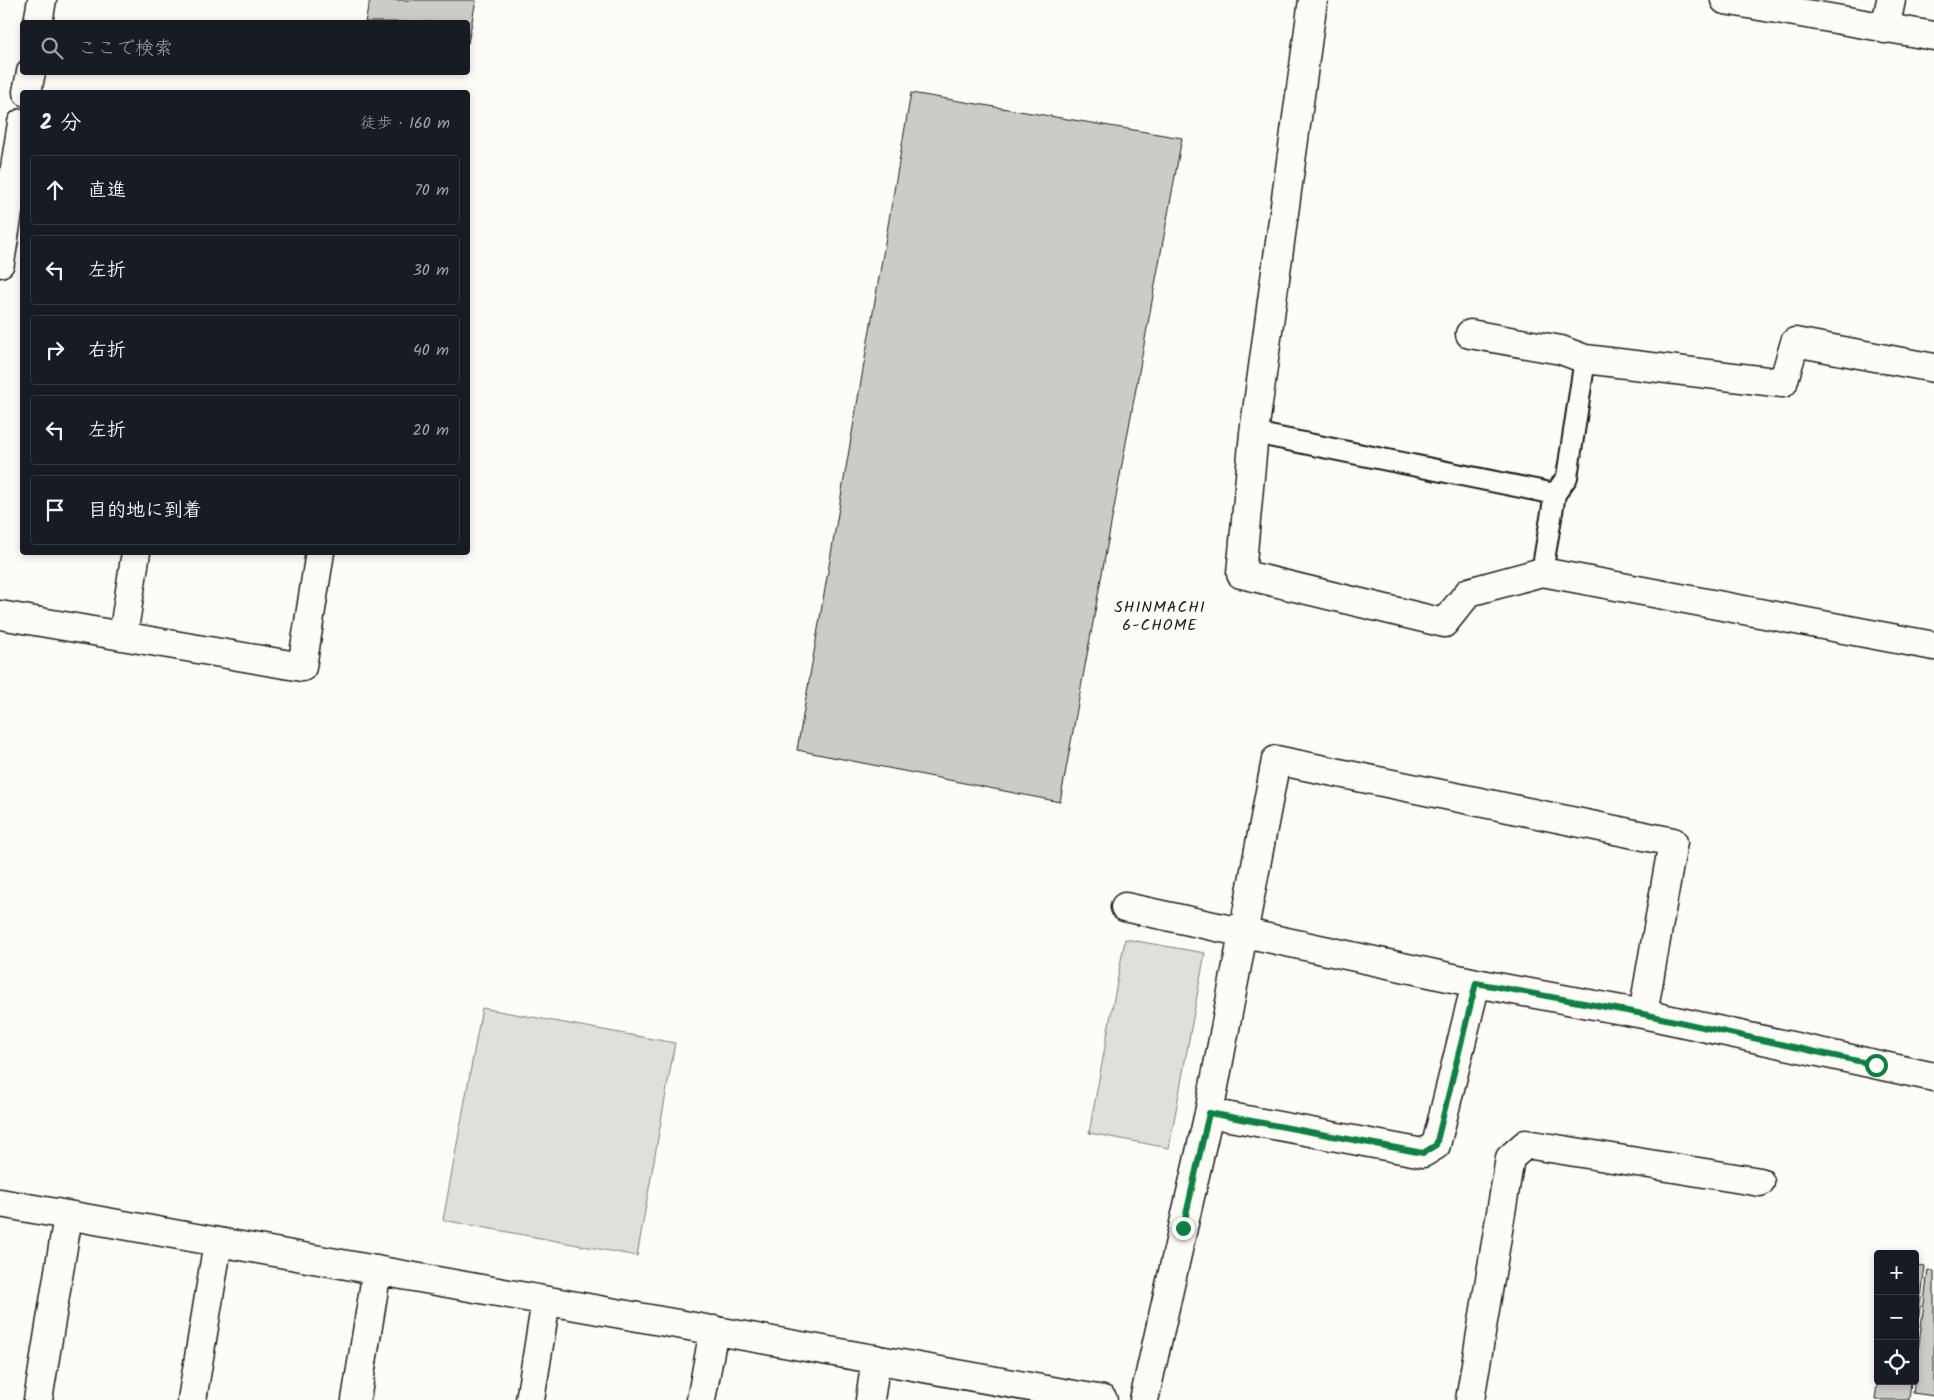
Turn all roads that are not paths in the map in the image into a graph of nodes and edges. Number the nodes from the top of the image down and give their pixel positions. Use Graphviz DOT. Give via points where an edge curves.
graph roads {
  1 [pos="42,0"];
  2 [pos="1313,0"];
  3 [pos="1725,0"];
  4 [pos="1891,0"];
  5 [pos="38,20"];
  6 [pos="1885,29"];
  7 [pos="1934,36"];
  8 [pos="30,75"];
  9 [pos="27,90"];
  10 [pos="20,141"];
  11 [pos="0,263"];
  12 [pos="1470,334"];
  13 [pos="1584,359"];
  14 [pos="1934,368"];
  15 [pos="1254,433"];
  16 [pos="1555,494"];
  17 [pos="136,555"];
  18 [pos="320,555"];
  19 [pos="1542,572"];
  20 [pos="0,614"];
  21 [pos="123,636"];
  22 [pos="1934,646"];
  23 [pos="1124,907"];
  24 [pos="1243,933"];
  25 [pos="1476,983"];
  26 [pos="1643,1014"];
  27 [pos="1934,1077"];
  28 [pos="1209,1113"];
  29 [pos="1760,1182"];
  30 [pos="0,1203"];
  31 [pos="68,1216"];
  32 [pos="218,1242"];
  33 [pos="378,1270"];
  34 [pos="546,1301"];
  35 [pos="714,1330"];
  36 [pos="876,1359"];
  37 [pos="1047,1395"];
  38 [pos="38,1400"];
  39 [pos="192,1400"];
  40 [pos="356,1400"];
  41 [pos="530,1400"];
  42 [pos="701,1400"];
  43 [pos="870,1400"];
  44 [pos="1103,1400"];
  45 [pos="1144,1400"];
  46 [pos="1470,1400"];
  1 -- 5 [label="street"];
  2 -- 15 [label="street"];
  3 -- 6 [label="street"];
  4 -- 6 [label="street"];
  6 -- 7 [label="street"];
  8 -- 9 [label="street"];
  10 -- 11 [label="street"];
  12 -- 13 [label="street" via="1561,350"];
  13 -- 14 [label="street" via="1783,383 1795,342"];
  13 -- 16 [label="lane" via="1567,477"];
  15 -- 16 [label="lane"];
  15 -- 19 [label="street" via="1241,574 1444,623 1469,592"];
  16 -- 19 [label="lane"];
  17 -- 21 [label="street"];
  18 -- 21 [label="street" via="302,666"];
  19 -- 22 [label="street"];
  20 -- 21 [label="street"];
  23 -- 24 [label="street"];
  24 -- 25 [label="street"];
  24 -- 26 [label="street" via="1276,760 1673,842"];
  24 -- 28 [label="street"];
  25 -- 26 [label="street"];
  25 -- 28 [label="street" via="1436,1145 1423,1153"];
  26 -- 27 [label="street"];
  28 -- 45 [label="street"];
  29 -- 46 [label="street" via="1526,1144 1510,1158"];
  30 -- 31 [label="street"];
  31 -- 32 [label="street"];
  31 -- 38 [label="street"];
  32 -- 33 [label="street"];
  32 -- 39 [label="street"];
  33 -- 34 [label="street"];
  33 -- 40 [label="street"];
  34 -- 35 [label="street"];
  34 -- 41 [label="street"];
  35 -- 36 [label="street"];
  35 -- 42 [label="street"];
  36 -- 37 [label="street"];
  36 -- 43 [label="street"];
  37 -- 44 [label="street"];
}
